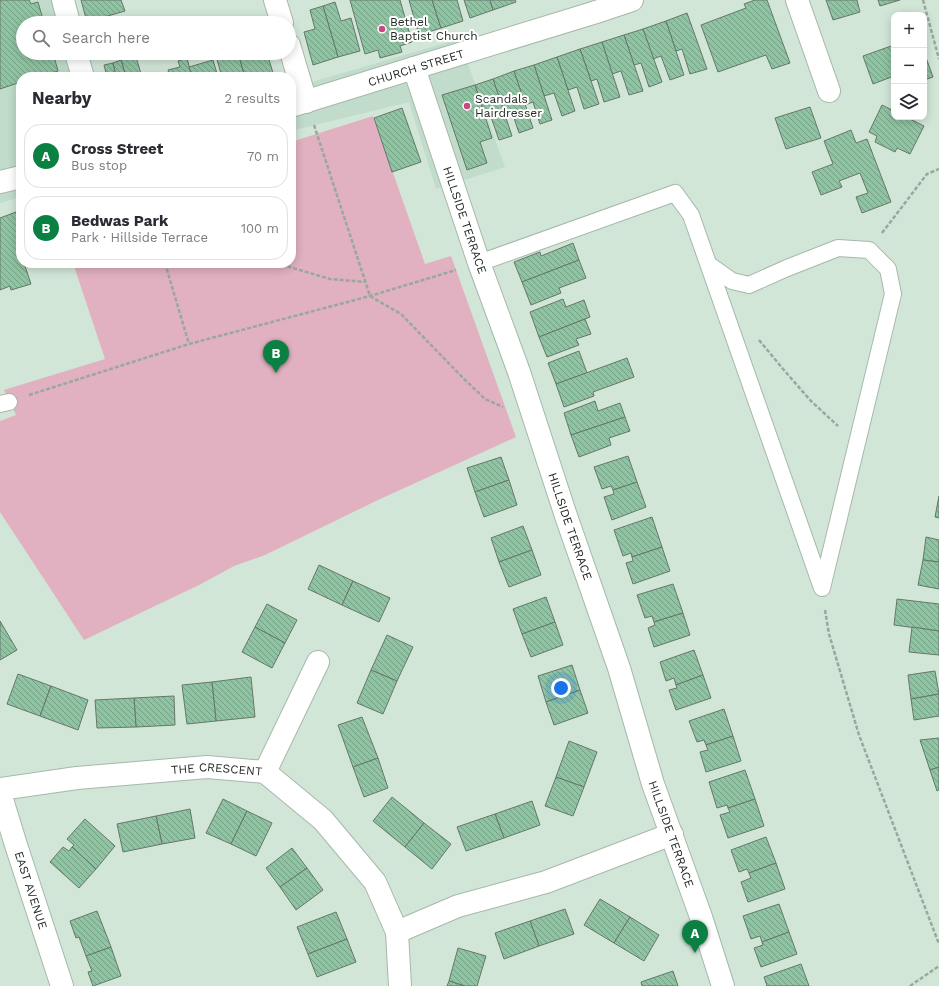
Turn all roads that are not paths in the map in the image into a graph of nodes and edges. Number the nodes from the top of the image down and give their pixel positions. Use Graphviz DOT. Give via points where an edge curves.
graph roads {
  1 [pos="63,0"];
  2 [pos="275,0"];
  3 [pos="632,0"];
  4 [pos="797,0"];
  5 [pos="67,16"];
  6 [pos="280,16"];
  7 [pos="78,60"];
  8 [pos="292,60"];
  9 [pos="414,68"];
  10 [pos="82,72"];
  11 [pos="294,72"];
  12 [pos="296,86"];
  13 [pos="829,91"];
  14 [pos="299,104"];
  15 [pos="16,178"];
  16 [pos="0,182"];
  17 [pos="479,263"];
  18 [pos="708,264"];
  19 [pos="318,662"];
  20 [pos="265,772"];
  21 [pos="0,789"];
  22 [pos="0,793"];
  23 [pos="672,834"];
  24 [pos="397,932"];
  25 [pos="62,986"];
  26 [pos="400,986"];
  27 [pos="724,986"];
  1 -- 5 [label="street"];
  2 -- 6 [label="street"];
  3 -- 9 [label="street, CHURCH STREET"];
  4 -- 13 [label="street"];
  7 -- 10 [label="street"];
  8 -- 11 [label="street"];
  9 -- 14 [label="street, CHURCH STREET"];
  9 -- 17 [label="street, HILLSIDE TERRACE"];
  12 -- 14 [label="street"];
  15 -- 16 [label="street"];
  17 -- 18 [label="lane" via="675,193 691,215"];
  17 -- 23 [label="street, HILLSIDE TERRACE" via="519,372 619,668 653,784"];
  18 -- 18 [label="lane" via="822,588 893,294 888,269 869,250 838,248 749,285 732,281"];
  19 -- 20 [label="street"];
  20 -- 21 [label="street, THE CRESCENT" via="207,767 77,778"];
  20 -- 24 [label="street, THE CRESCENT" via="323,820 375,882"];
  22 -- 25 [label="street, EAST AVENUE"];
  23 -- 24 [label="street" via="546,882 458,906"];
  23 -- 27 [label="street, HILLSIDE TERRACE"];
  24 -- 26 [label="street, THE CRESCENT"];
}
